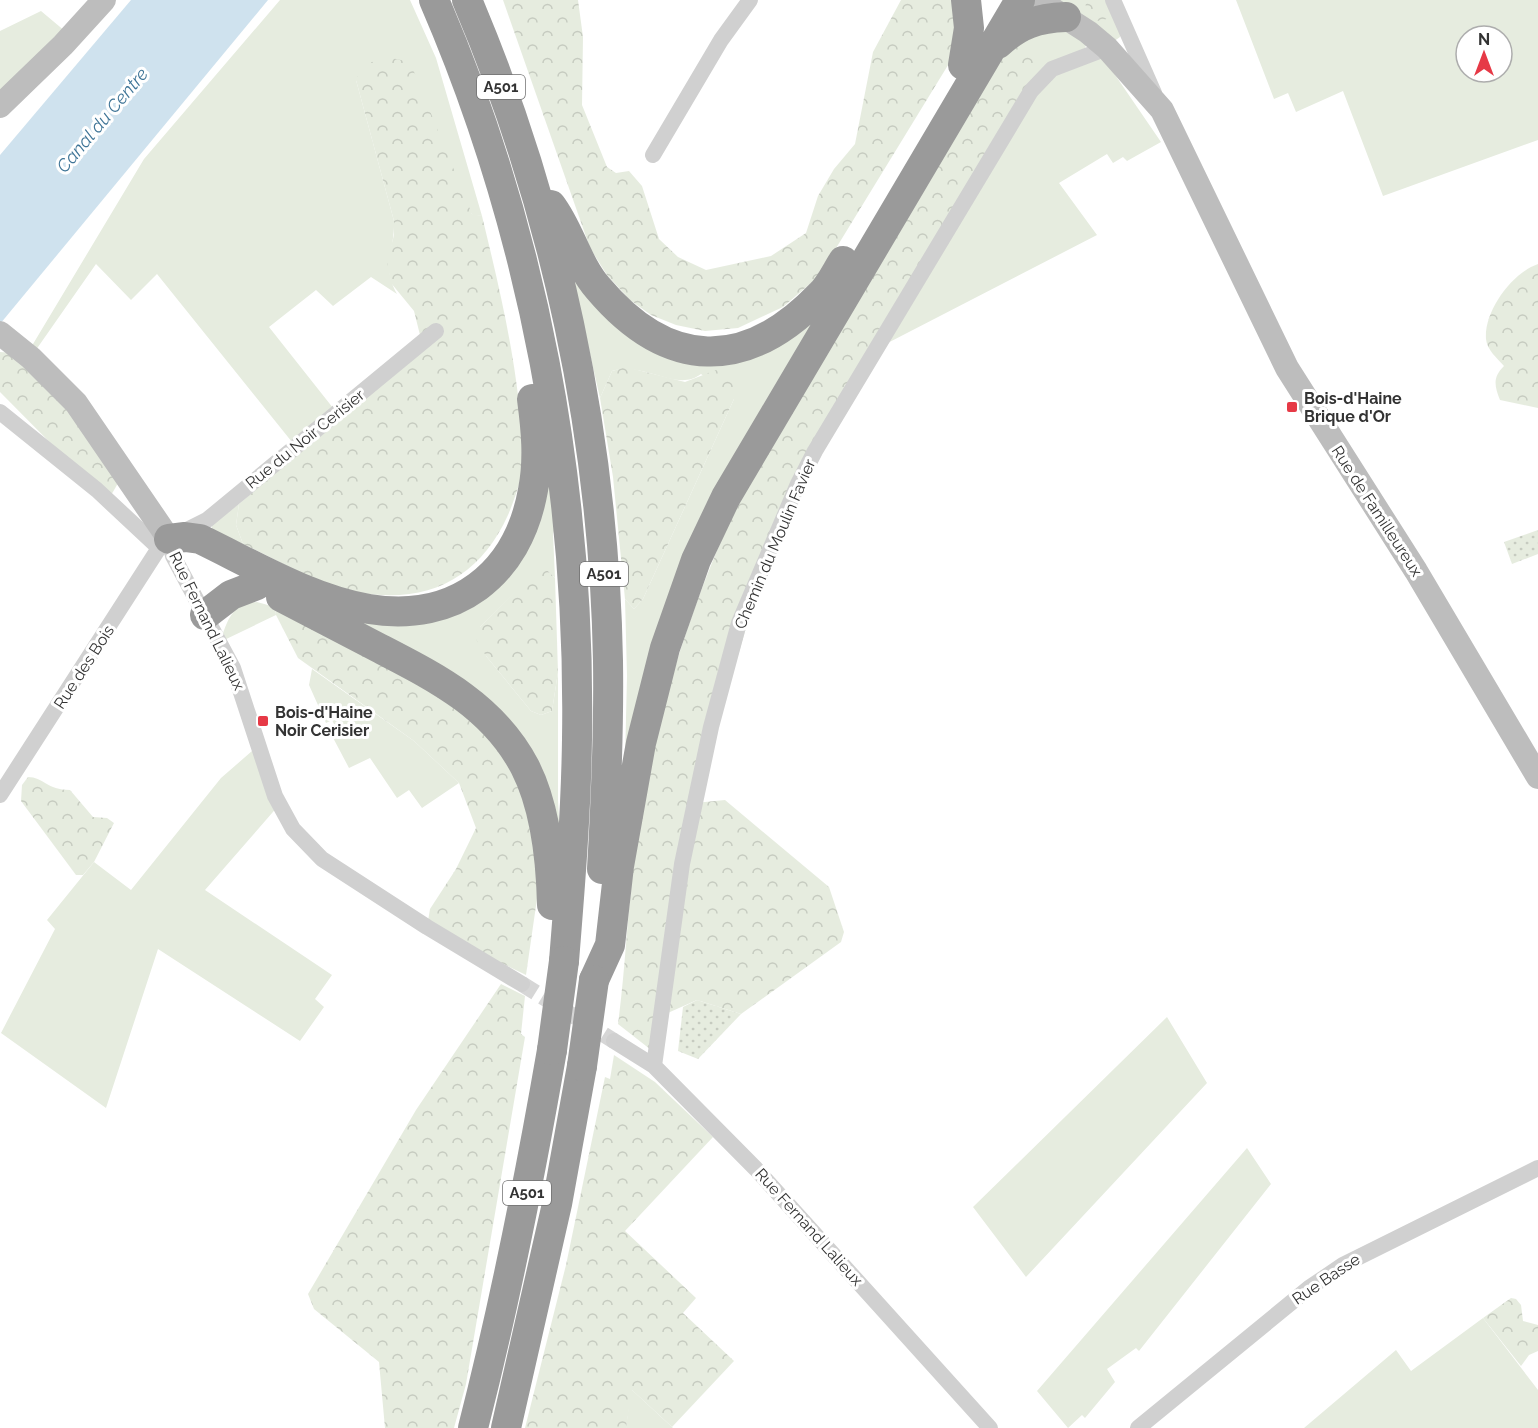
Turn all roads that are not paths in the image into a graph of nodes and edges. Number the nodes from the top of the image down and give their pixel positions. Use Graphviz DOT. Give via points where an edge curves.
graph roads {
  1 [pos="104,0"];
  2 [pos="434,0"];
  3 [pos="467,0"];
  4 [pos="750,0"];
  5 [pos="966,0"];
  6 [pos="1001,0"];
  7 [pos="1020,0"];
  8 [pos="1038,0"];
  9 [pos="1113,0"];
  10 [pos="1066,17"];
  11 [pos="1107,48"];
  12 [pos="990,52"];
  13 [pos="963,65"];
  14 [pos="0,106"];
  15 [pos="1162,110"];
  16 [pos="653,155"];
  17 [pos="530,176"];
  18 [pos="534,312"];
  19 [pos="436,332"];
  20 [pos="0,333"];
  21 [pos="0,412"];
  22 [pos="167,548"];
  23 [pos="257,585"];
  24 [pos="205,615"];
  25 [pos="1538,777"];
  26 [pos="0,795"];
  27 [pos="564,961"];
  28 [pos="594,980"];
  29 [pos="522,984"];
  30 [pos="614,1041"];
  31 [pos="654,1066"];
  32 [pos="1538,1168"];
  33 [pos="473,1428"];
  34 [pos="506,1428"];
  35 [pos="990,1428"];
  36 [pos="1138,1428"];
  1 -- 14 [label="street"];
  2 -- 18 [label="highway, A501" via="500,184"];
  3 -- 17 [label="highway, A501"];
  4 -- 16 [label="street" via="721,40"];
  5 -- 13 [label="highway" via="969,28"];
  6 -- 13 [label="highway"];
  7 -- 12 [label="highway"];
  8 -- 10 [label="street, Rue de Familleureux"];
  9 -- 15 [label="street, Rue de Familleureux"];
  10 -- 11 [label="street, Rue de Familleureux"];
  10 -- 12 [label="highway" via="1042,18 1025,24"];
  11 -- 15 [label="street, Rue de Familleureux"];
  11 -- 31 [label="street, Chemin du Moulin Favier" via="1052,69 1031,91 798,484 739,622 711,727 682,864"];
  12 -- 28 [label="highway" via="726,497 696,560 665,648 641,743 619,866 610,945"];
  13 -- 17 [label="highway" via="822,294 764,340 739,350 706,353 677,347 652,337 619,312 596,286 555,210"];
  15 -- 25 [label="street, Rue de Familleureux" via="1287,368 1416,571"];
  17 -- 28 [label="highway, A501" via="556,268 587,422 604,583 609,734"];
  18 -- 22 [label="highway" via="528,360 536,427 533,491 508,555 475,591 429,609 369,609 309,591 201,539 184,537"];
  18 -- 27 [label="highway, A501" via="555,427 572,582 577,738"];
  19 -- 22 [label="street, Rue du Noir Cerisier" via="207,520"];
  20 -- 22 [label="street, Rue Fernand Lalieux" via="27,354 81,410"];
  21 -- 22 [label="street, Rue Fernand Lalieux"];
  22 -- 23 [label="highway" via="198,555"];
  22 -- 24 [label="street, Rue Fernand Lalieux"];
  22 -- 26 [label="street, Rue des Bois"];
  23 -- 24 [label="highway" via="231,595"];
  23 -- 27 [label="highway" via="436,677 494,722 526,768 536,796"];
  24 -- 29 [label="street, Rue Fernand Lalieux" via="233,668 275,796 299,836 322,859"];
  27 -- 33 [label="highway, A501, bridge" via="526,1200"];
  28 -- 34 [label="highway, A501, bridge" via="558,1204"];
  30 -- 31 [label="street, Rue Fernand Lalieux"];
  31 -- 35 [label="street, Rue Fernand Lalieux" via="756,1169"];
  32 -- 36 [label="street, Rue Basse" via="1344,1265 1309,1288"];
}
